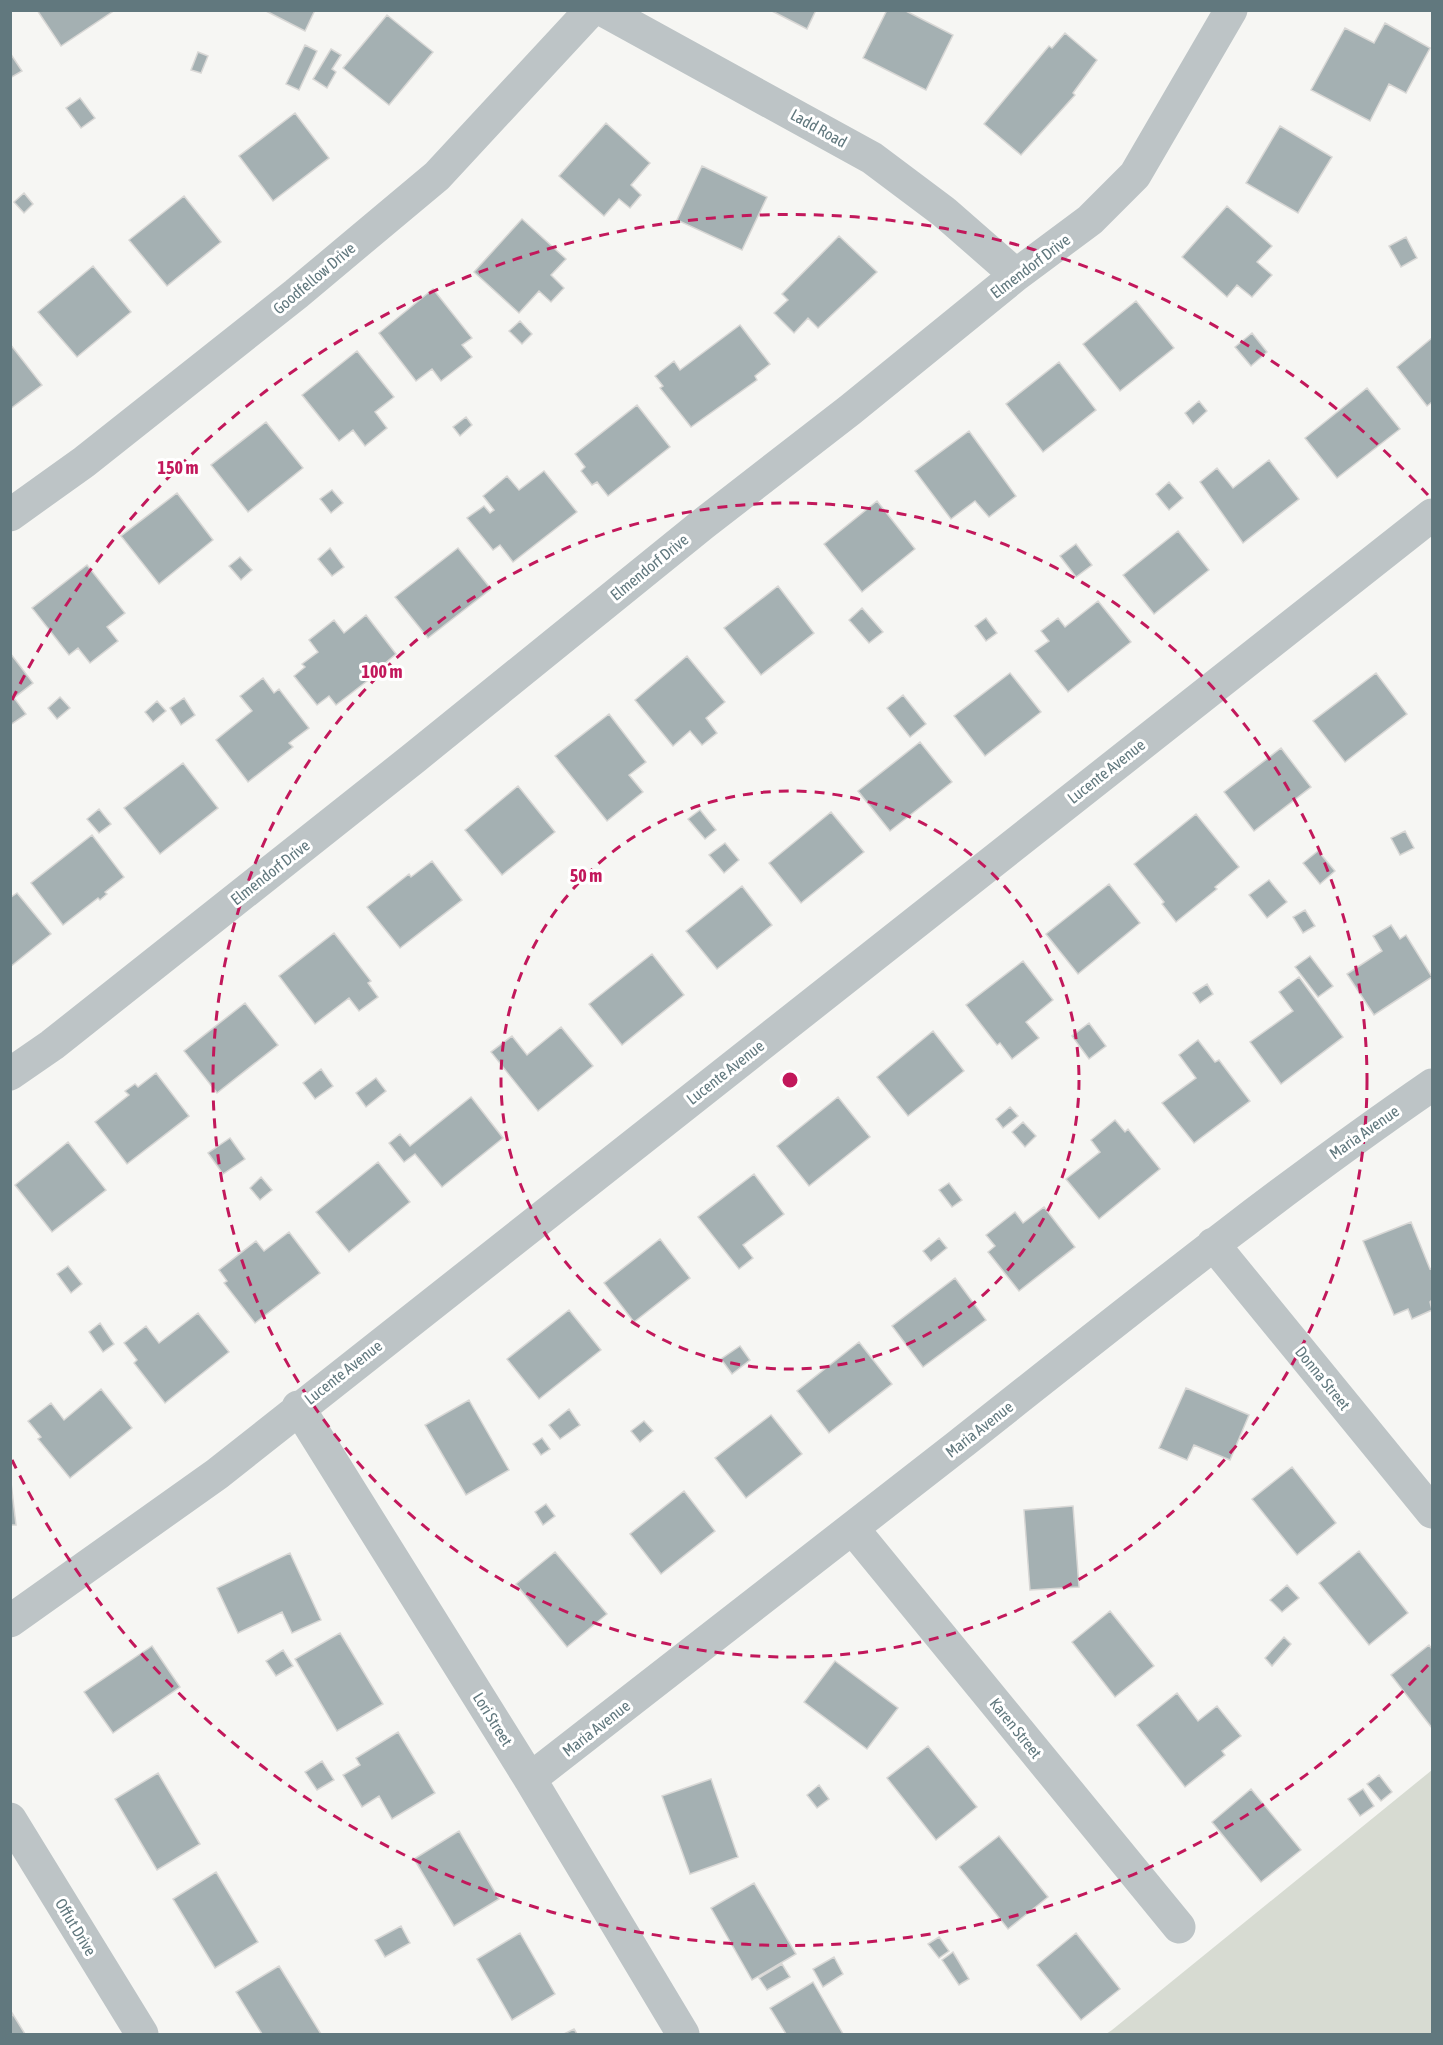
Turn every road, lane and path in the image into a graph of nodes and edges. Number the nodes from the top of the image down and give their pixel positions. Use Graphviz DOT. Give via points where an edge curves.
graph roads {
  1 [pos="591,10"];
  2 [pos="603,10"];
  3 [pos="1231,10"];
  4 [pos="1016,275"];
  5 [pos="10,515"];
  6 [pos="1432,515"];
  7 [pos="10,1074"];
  8 [pos="1432,1085"];
  9 [pos="1213,1244"];
  10 [pos="298,1407"];
  11 [pos="1432,1512"];
  12 [pos="853,1529"];
  13 [pos="10,1620"];
  14 [pos="530,1779"];
  15 [pos="10,1819"];
  16 [pos="1179,1927"];
  17 [pos="142,2034"];
  18 [pos="683,2034"];
  1 -- 5 [label="street, Goodfellow Drive" via="437,176 277,309 84,462"];
  2 -- 4 [label="street, Ladd Road" via="872,158 944,212"];
  3 -- 4 [label="street, Elmendorf Drive" via="1135,175 1090,220"];
  4 -- 7 [label="street, Elmendorf Drive" via="414,758 52,1045"];
  6 -- 10 [label="street, Lucente Avenue"];
  8 -- 9 [label="street, Maria Avenue" via="1335,1151"];
  9 -- 11 [label="street, Donna Street"];
  9 -- 12 [label="street, Maria Avenue"];
  10 -- 13 [label="street, Lucente Avenue" via="216,1474"];
  10 -- 14 [label="street, Lori Street"];
  12 -- 14 [label="street, Maria Avenue"];
  12 -- 16 [label="street, Karen Street"];
  14 -- 18 [label="street, Lori Street"];
  15 -- 17 [label="street, Offut Drive"];
}
